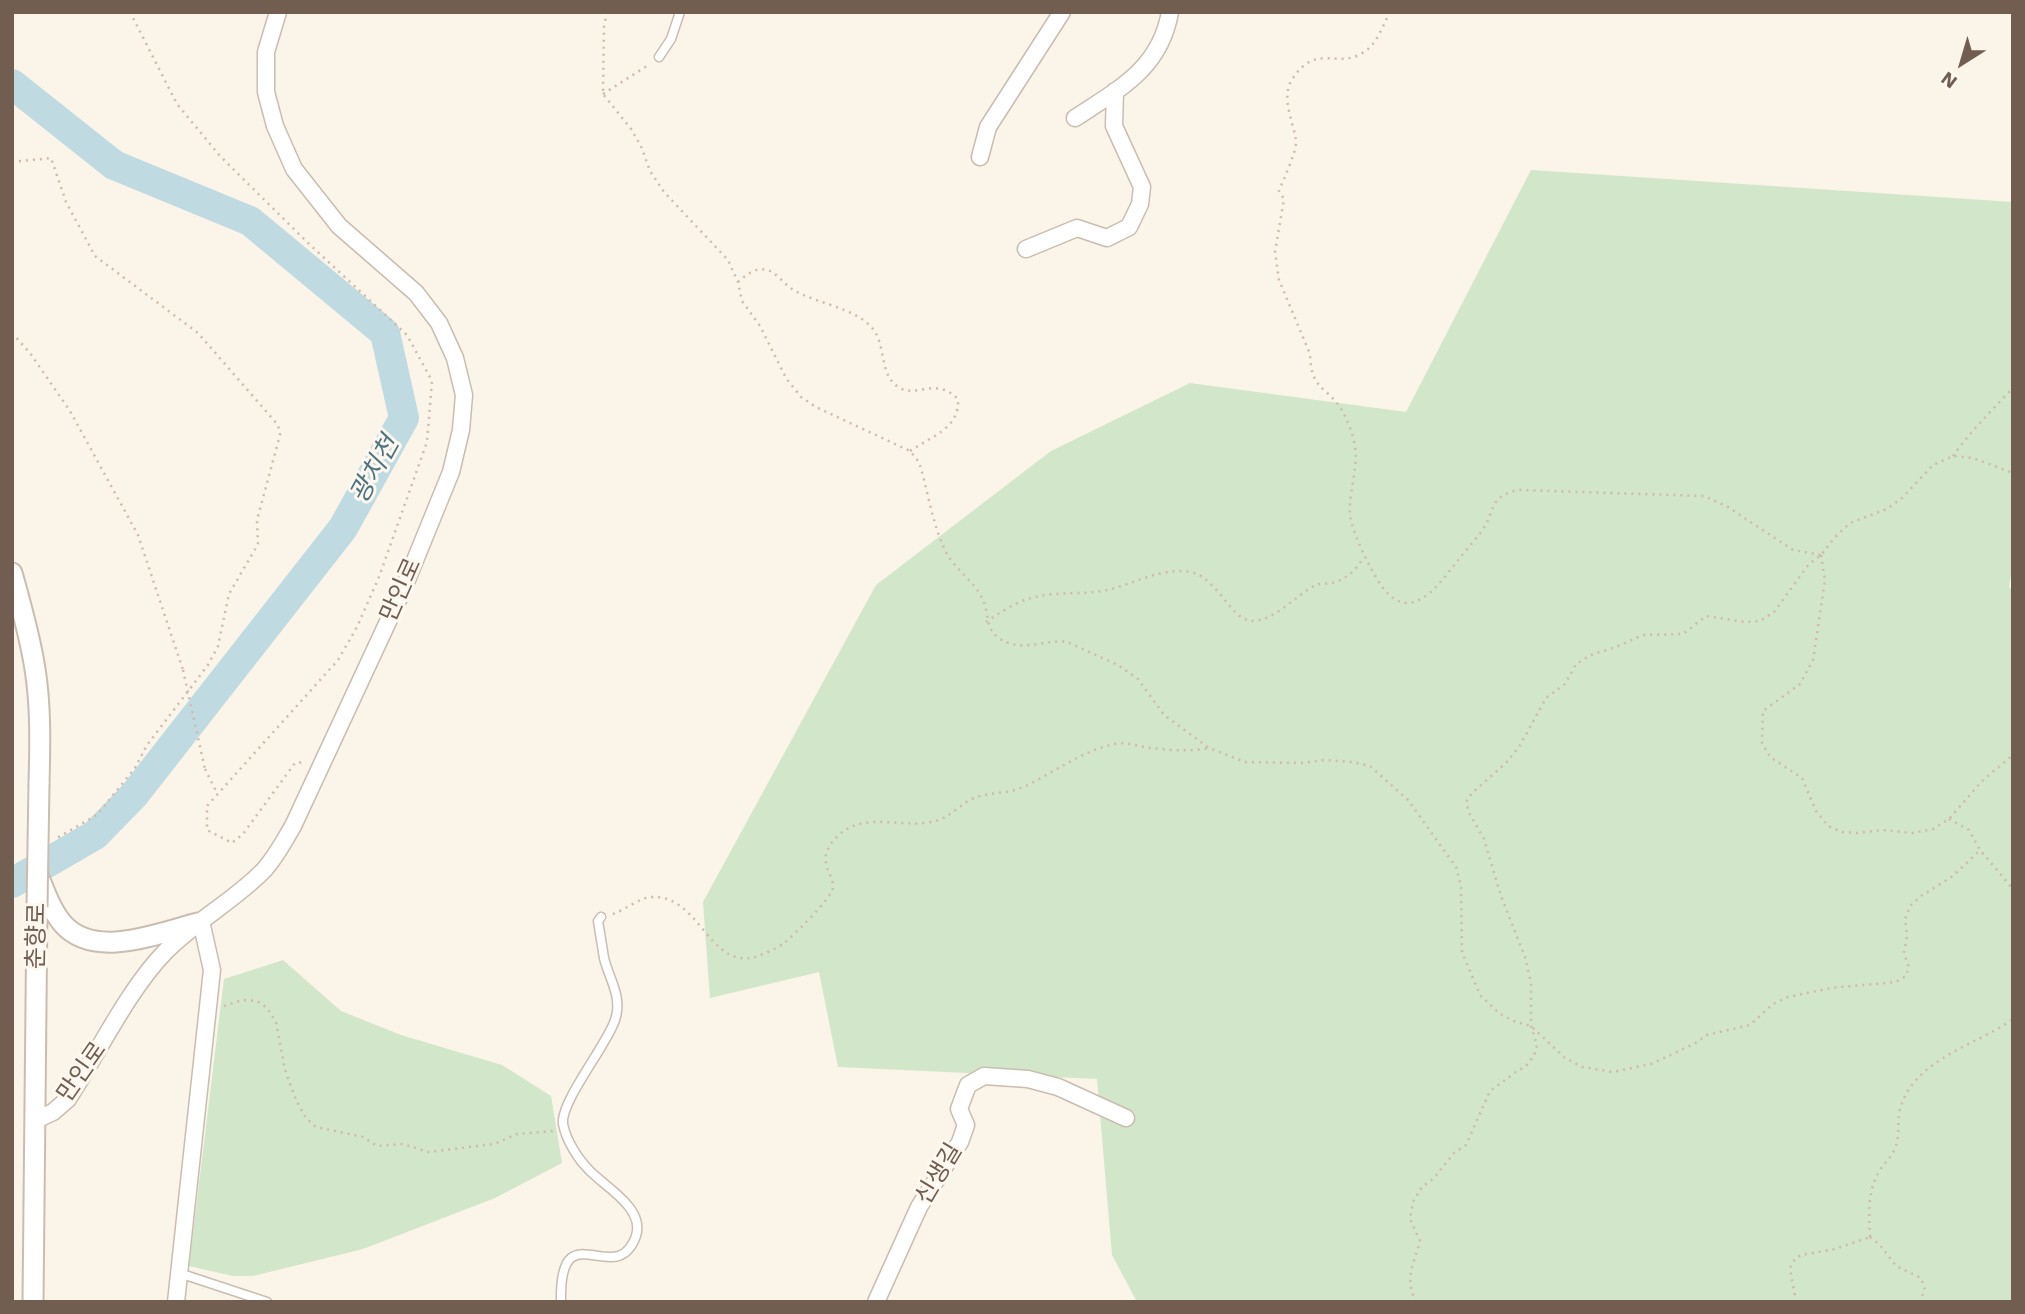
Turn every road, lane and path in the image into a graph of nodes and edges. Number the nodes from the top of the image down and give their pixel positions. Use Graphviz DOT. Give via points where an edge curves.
graph roads {
  1 [pos="130,12"];
  2 [pos="278,12"];
  3 [pos="607,12"];
  4 [pos="680,12"];
  5 [pos="1062,12"];
  6 [pos="1170,12"];
  7 [pos="1390,12"];
  8 [pos="659,57"];
  9 [pos="1115,92"];
  10 [pos="603,94"];
  11 [pos="1075,118"];
  12 [pos="980,157"];
  13 [pos="12,162"];
  14 [pos="1026,249"];
  15 [pos="738,282"];
  16 [pos="12,332"];
  17 [pos="2013,388"];
  18 [pos="911,451"];
  19 [pos="1952,456"];
  20 [pos="2013,473"];
  21 [pos="1821,555"];
  22 [pos="1364,557"];
  23 [pos="12,573"];
  24 [pos="986,622"];
  25 [pos="1209,748"];
  26 [pos="2013,755"];
  27 [pos="323,760"];
  28 [pos="217,793"];
  29 [pos="1949,819"];
  30 [pos="58,838"];
  31 [pos="1980,850"];
  32 [pos="38,875"];
  33 [pos="2013,889"];
  34 [pos="601,917"];
  35 [pos="199,922"];
  36 [pos="208,1008"];
  37 [pos="2013,1019"];
  38 [pos="1531,1026"];
  39 [pos="1126,1118"];
  40 [pos="34,1121"];
  41 [pos="564,1128"];
  42 [pos="1870,1237"];
  43 [pos="179,1273"];
  44 [pos="33,1302"];
  45 [pos="176,1302"];
  46 [pos="267,1302"];
  47 [pos="561,1302"];
  48 [pos="876,1302"];
  49 [pos="1416,1302"];
  50 [pos="1796,1302"];
  51 [pos="1919,1302"];
  1 -- 28 [label="path" via="177,104 220,156 407,335 432,381 427,442 357,627 338,660"];
  2 -- 27 [label="street, 만인로" via="266,52 266,92 294,169 339,226 416,293 439,323 455,358 464,395 451,472 405,585"];
  3 -- 10 [label="path"];
  4 -- 8 [label="lane"];
  5 -- 12 [label="street" via="988,127"];
  6 -- 9 [label="street" via="1153,58"];
  7 -- 22 [label="path" via="1366,51 1355,57 1308,61 1291,80 1289,115 1296,142 1279,191 1284,199 1275,251 1279,280 1310,354 1317,384 1338,405 1349,425 1356,467 1350,517"];
  8 -- 10 [label="path"];
  9 -- 11 [label="street"];
  9 -- 14 [label="street" via="1114,126 1142,187 1129,227 1107,238 1077,228"];
  10 -- 15 [label="path" via="631,129 664,192 728,260"];
  13 -- 30 [label="path" via="51,158 66,202 95,256 198,333 278,425 280,435 257,520 258,544 229,594 213,656 97,815"];
  15 -- 18 [label="path" via="742,301 801,397"];
  15 -- 18 [label="path" via="750,273 768,270 792,289 872,328 889,376 898,387 950,391 958,399 959,413 951,424"];
  16 -- 28 [label="path, bridge" via="70,411 138,535 183,670 205,769"];
  17 -- 19 [label="path"];
  18 -- 24 [label="path" via="919,462 945,550 981,596"];
  19 -- 20 [label="path" via="1973,458"];
  19 -- 21 [label="path" via="1933,464 1887,509 1850,523"];
  21 -- 22 [label="path" via="1793,551 1704,496 1519,490 1497,501 1476,540 1422,599 1396,602"];
  21 -- 29 [label="path" via="1825,580 1813,660 1800,684 1763,711 1762,743 1770,757 1802,778 1828,826 1842,832 1913,834"];
  21 -- 38 [label="path" via="1809,564 1774,612 1760,621 1706,616 1683,634 1643,635 1576,664 1565,684 1546,698 1519,747 1467,800 1525,957 1531,983"];
  22 -- 24 [label="path" via="1355,572 1334,583 1316,585 1279,611 1253,620 1242,618 1194,572 1179,571 1102,591 1027,599"];
  23 -- 32 [label="street, 춘향로, bridge" via="35,671 40,747"];
  24 -- 25 [label="path" via="1000,639 1011,644 1067,642 1118,665 1138,679 1164,715"];
  25 -- 34 [label="path" via="1116,743 1011,793 972,799 942,819 850,827 828,847 825,861 833,890 827,901 781,945 756,957 729,954 689,910 666,899 647,898"];
  25 -- 38 [label="path" via="1245,762 1324,760 1370,766 1416,810 1455,867 1461,886 1462,952 1480,995 1500,1014"];
  26 -- 29 [label="path" via="1982,781"];
  27 -- 28 [label="path" via="295,763 232,843 207,830 207,806"];
  27 -- 35 [label="street, 만인로" via="275,856 246,886"];
  29 -- 31 [label="path" via="1969,830"];
  31 -- 33 [label="path"];
  31 -- 38 [label="path" via="1953,876 1910,905 1905,919 1909,967 1906,976 1896,982 1788,997 1749,1025 1707,1035 1651,1064 1613,1072 1582,1067 1564,1057"];
  32 -- 35 [label="street" via="54,912 84,940 120,942"];
  32 -- 40 [label="street, 춘향로, bridge"];
  34 -- 41 [label="lane" via="605,960 618,1004 615,1020 564,1113"];
  35 -- 36 [label="street" via="212,970"];
  35 -- 40 [label="street, 만인로" via="163,954 141,982 68,1099"];
  36 -- 41 [label="path" via="242,1000 257,1001 267,1008 276,1022 296,1100 316,1127 363,1137 377,1146 403,1144 428,1152 494,1144 517,1134"];
  36 -- 43 [label="street"];
  37 -- 42 [label="path" via="1940,1060 1916,1079 1901,1106 1899,1139 1869,1197"];
  38 -- 49 [label="path" via="1537,1045 1534,1056 1490,1091 1466,1144 1413,1202 1410,1219 1420,1241 1409,1272"];
  39 -- 48 [label="street, 신생길" via="1058,1087 1028,1079 984,1076 968,1085 958,1109 966,1125 960,1142 919,1207"];
  40 -- 44 [label="street, 춘향로"];
  41 -- 47 [label="lane" via="577,1156 622,1199 638,1225 628,1249 615,1257 570,1257 563,1267"];
  42 -- 50 [label="path" via="1795,1259 1790,1268"];
  42 -- 51 [label="path" via="1896,1266 1922,1278 1925,1290"];
  43 -- 45 [label="street"];
  43 -- 46 [label="lane"];
}
